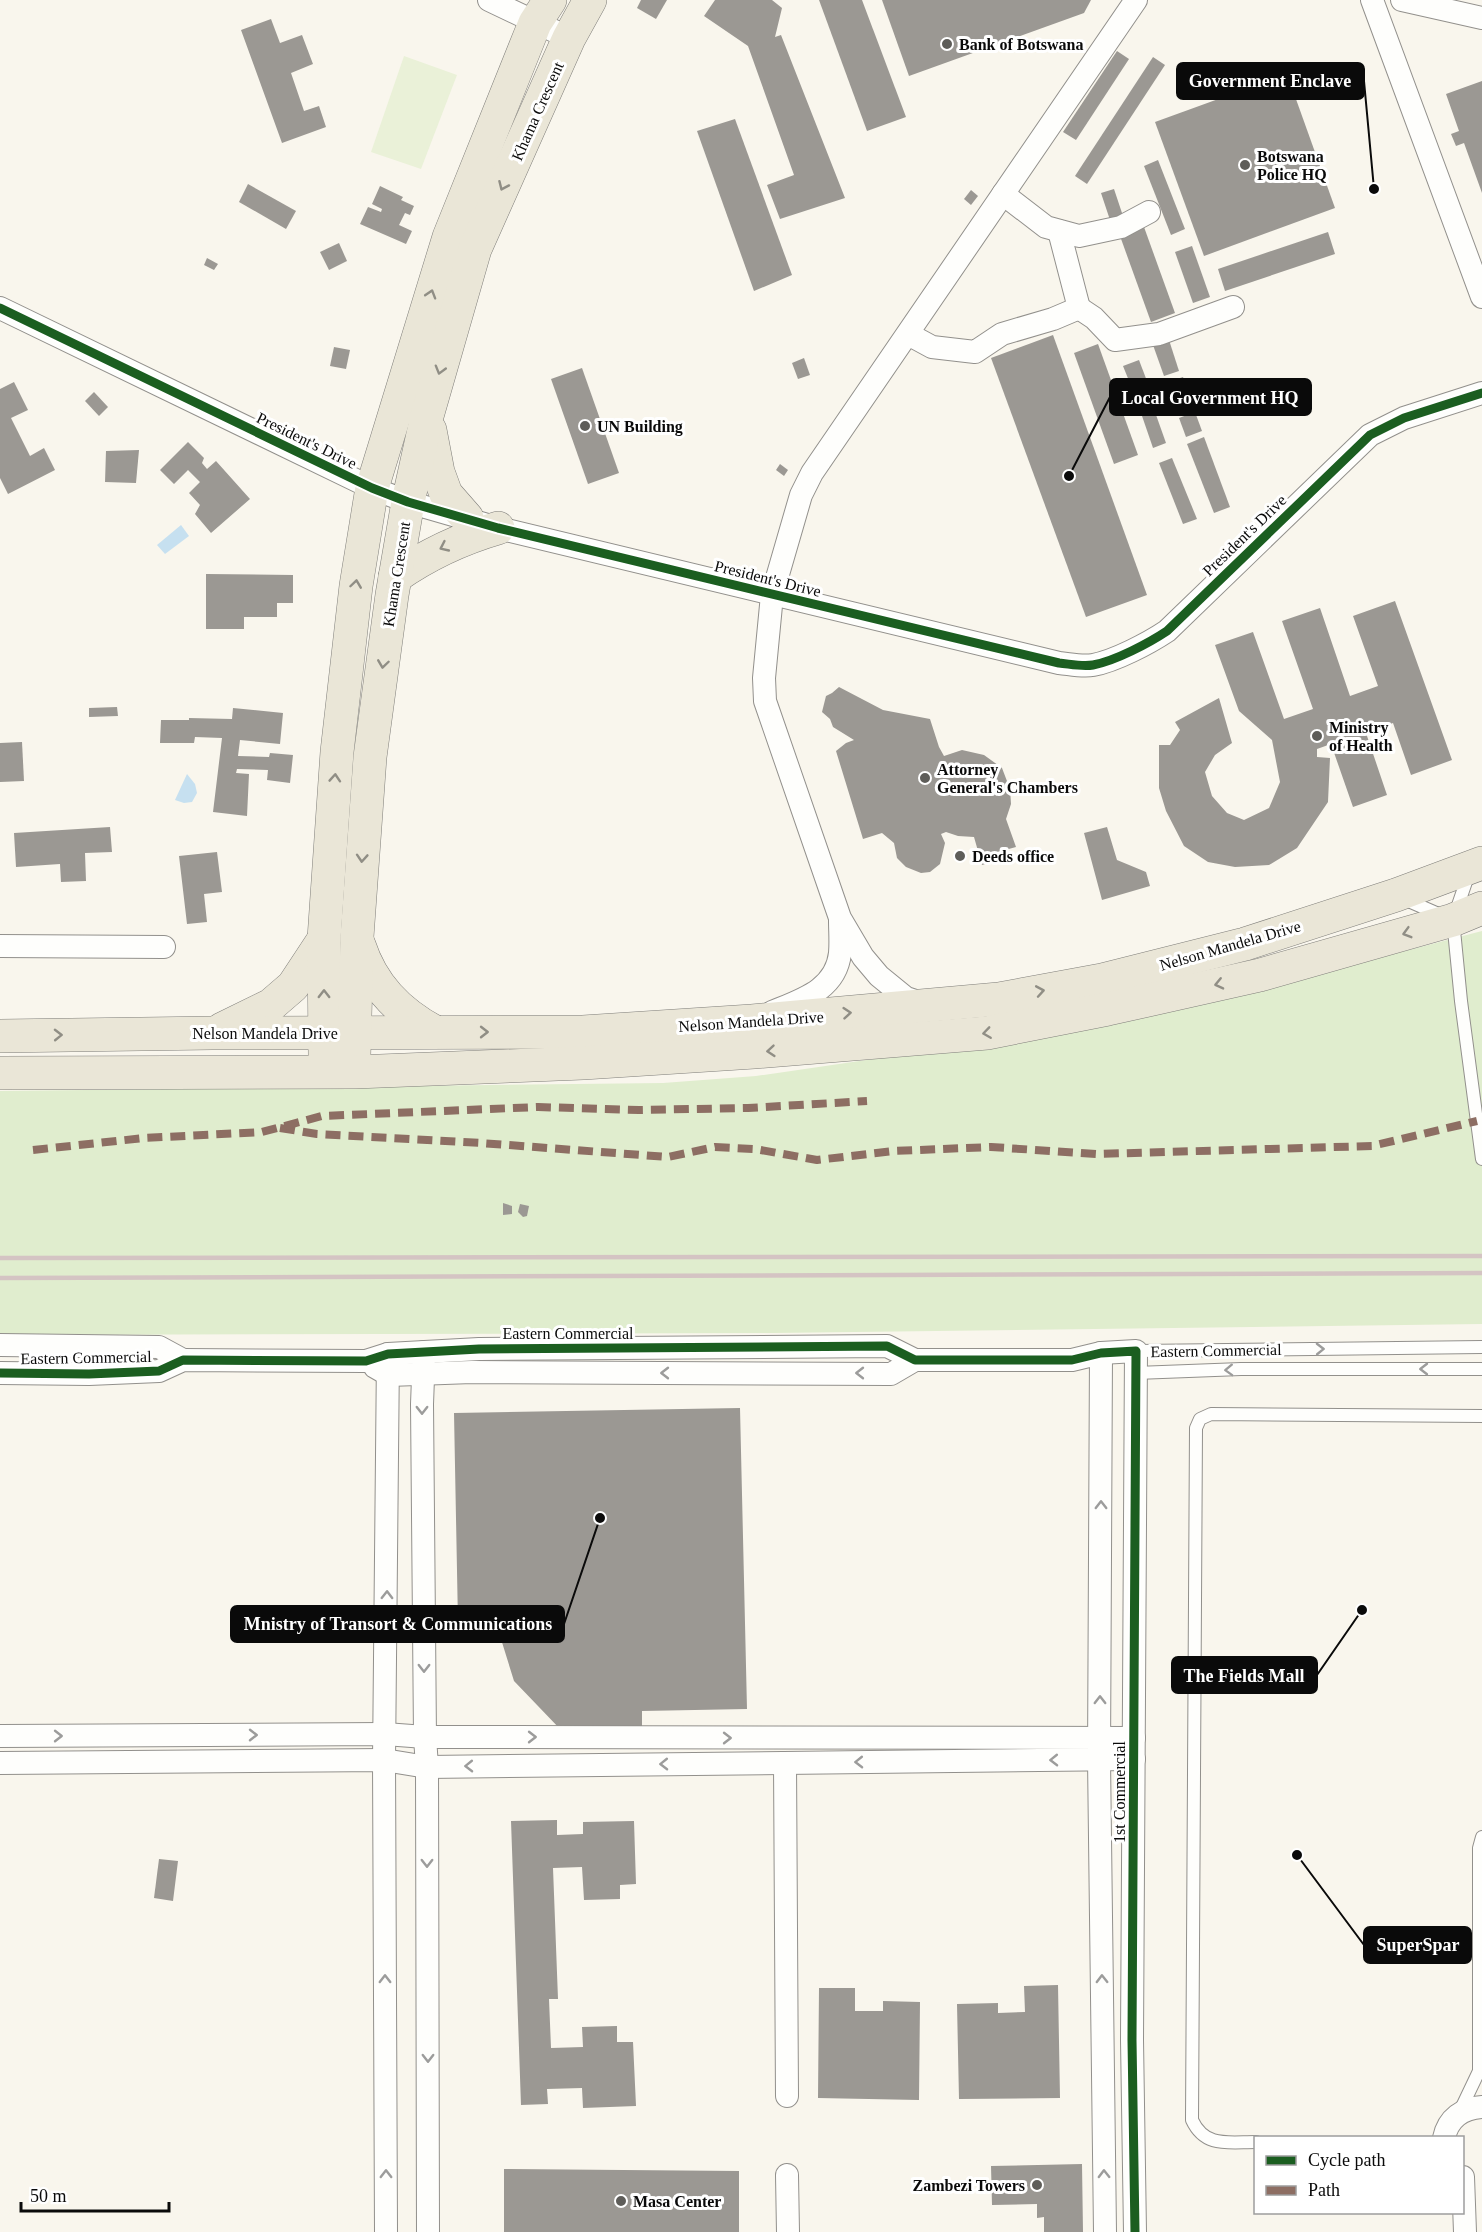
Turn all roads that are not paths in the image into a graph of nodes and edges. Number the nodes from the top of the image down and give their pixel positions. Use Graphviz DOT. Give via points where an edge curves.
graph roads {
  1 [pos="489,0"];
  2 [pos="590,0"];
  3 [pos="1136,0"];
  4 [pos="1372,0"];
  5 [pos="1402,0"];
  6 [pos="1455,6"];
  7 [pos="542,12"];
  8 [pos="1482,18"];
  9 [pos="569,38"];
  10 [pos="1003,194"];
  11 [pos="1149,212"];
  12 [pos="1059,231"];
  13 [pos="1482,297"];
  14 [pos="1233,307"];
  15 [pos="0,308"];
  16 [pos="1079,308"];
  17 [pos="908,334"];
  18 [pos="1482,393"];
  19 [pos="427,416"];
  20 [pos="372,488"];
  21 [pos="408,502"];
  22 [pos="467,518"];
  23 [pos="498,528"];
  24 [pos="395,577"];
  25 [pos="772,595"];
  26 [pos="1476,866"];
  27 [pos="1396,895"];
  28 [pos="1467,914"];
  29 [pos="840,918"];
  30 [pos="357,937"];
  31 [pos="324,939"];
  32 [pos="0,946"];
  33 [pos="164,947"];
  34 [pos="930,1006"];
  35 [pos="752,1022"];
  36 [pos="435,1032"];
  37 [pos="212,1033"];
  38 [pos="339,1033"];
  39 [pos="0,1036"];
  40 [pos="0,1073"];
  41 [pos="340,1073"];
  42 [pos="1482,1159"];
  43 [pos="0,1345"];
  44 [pos="1482,1347"];
  45 [pos="183,1360"];
  46 [pos="1136,1362"];
  47 [pos="424,1363"];
  48 [pos="389,1364"];
  49 [pos="1102,1364"];
  50 [pos="1482,1369"];
  51 [pos="0,1372"];
  52 [pos="1482,1416"];
  53 [pos="385,1734"];
  54 [pos="0,1736"];
  55 [pos="425,1737"];
  56 [pos="1099,1749"];
  57 [pos="1134,1749"];
  58 [pos="384,1760"];
  59 [pos="0,1763"];
  60 [pos="785,1763"];
  61 [pos="427,1767"];
  62 [pos="1482,1837"];
  63 [pos="1480,1911"];
  64 [pos="1480,1984"];
  65 [pos="1481,2072"];
  66 [pos="787,2096"];
  67 [pos="1482,2107"];
  68 [pos="1458,2114"];
  69 [pos="1445,2136"];
  70 [pos="1254,2142"];
  71 [pos="787,2175"];
  72 [pos="1464,2177"];
  73 [pos="1482,2182"];
  74 [pos="1464,2204"];
  75 [pos="386,2232"];
  76 [pos="428,2232"];
  77 [pos="788,2232"];
  78 [pos="1105,2232"];
  79 [pos="1135,2232"];
  80 [pos="1465,2232"];
  1 -- 7 [label="street"];
  2 -- 9 [label="main road, Khama Crescent"];
  3 -- 10 [label="street"];
  4 -- 13 [label="street"];
  5 -- 6 [label="street"];
  6 -- 8 [label="street"];
  7 -- 9 [label="street"];
  20 -- 7 [label="main road, Khama Crescent, one-way" via="449,237"];
  9 -- 19 [label="main road, Khama Crescent, one-way" via="475,249"];
  10 -- 12 [label="street" via="1046,227"];
  10 -- 17 [label="street"];
  11 -- 12 [label="street" via="1121,227 1079,236"];
  12 -- 16 [label="street"];
  14 -- 16 [label="street" via="1159,334 1115,340"];
  15 -- 20 [label="street, President's Drive"];
  16 -- 17 [label="street" via="1053,320 1002,334 975,352 932,347"];
  17 -- 25 [label="street" via="812,473 801,495"];
  18 -- 25 [label="street, President's Drive" via="1404,418 1370,435 1167,631 1147,645 1094,665 1059,663"];
  19 -- 21 [label="main road, Khama Crescent"];
  19 -- 22 [label="main road" via="446,494"];
  20 -- 21 [label="street, President's Drive"];
  31 -- 20 [label="main road, Khama Crescent, one-way" via="337,752"];
  21 -- 22 [label="street, President's Drive"];
  21 -- 24 [label="main road, Khama Crescent"];
  22 -- 23 [label="street, President's Drive"];
  23 -- 24 [label="main road, one-way" via="442,547"];
  23 -- 25 [label="street, President's Drive"];
  24 -- 30 [label="main road, Khama Crescent, one-way" via="370,757"];
  25 -- 29 [label="street" via="765,701"];
  26 -- 27 [label="main road, Nelson Mandela Drive"];
  26 -- 28 [label="lane"];
  27 -- 28 [label="lane"];
  34 -- 27 [label="main road, Nelson Mandela Drive, one-way" via="999,999 1102,980 1245,944"];
  28 -- 41 [label="main road, Nelson Mandela Drive, one-way" via="1260,975 987,1033 663,1058"];
  28 -- 42 [label="lane" via="1461,1001"];
  29 -- 34 [label="street" via="862,957 879,976 906,998"];
  29 -- 35 [label="street" via="840,955 822,989"];
  30 -- 36 [label="main road" via="365,963 387,998"];
  30 -- 38 [label="main road, Khama Crescent"];
  31 -- 37 [label="main road" via="293,986 271,1005"];
  38 -- 31 [label="main road, Khama Crescent, one-way"];
  32 -- 33 [label="street"];
  35 -- 34 [label="main road, Nelson Mandela Drive, one-way"];
  36 -- 35 [label="main road, Nelson Mandela Drive, one-way" via="583,1032"];
  36 -- 38 [label="main road, Nelson Mandela Drive"];
  37 -- 38 [label="main road, Nelson Mandela Drive"];
  39 -- 37 [label="main road, Nelson Mandela Drive, one-way"];
  38 -- 41 [label="main road, Khama Crescent"];
  40 -- 41 [label="main road, Nelson Mandela Drive"];
  43 -- 45 [label="street, Eastern Commercial" via="159,1347"];
  46 -- 44 [label="lane, Eastern Commercial, one-way"];
  45 -- 48 [label="street, Eastern Commercial"];
  45 -- 51 [label="street, Eastern Commercial" via="159,1371"];
  46 -- 49 [label="street, Eastern Commercial"];
  50 -- 46 [label="lane, one-way" via="1241,1369"];
  46 -- 57 [label="street, 1st Commercial"];
  47 -- 48 [label="street, Eastern Commercial"];
  47 -- 49 [label="street, Eastern Commercial" via="479,1349 887,1346 915,1360 1072,1360"];
  47 -- 55 [label="street, one-way"];
  53 -- 48 [label="street, one-way"];
  56 -- 49 [label="street, 1st Commercial, one-way"];
  52 -- 70 [label="lane" via="1211,1414 1200,1419 1196,1428 1192,2120 1207,2139"];
  54 -- 53 [label="street, one-way"];
  53 -- 55 [label="street"];
  53 -- 58 [label="street"];
  55 -- 56 [label="street, one-way"];
  55 -- 61 [label="street"];
  56 -- 57 [label="street"];
  56 -- 60 [label="street, one-way"];
  78 -- 56 [label="street, 1st Commercial, one-way"];
  57 -- 79 [label="street, 1st Commercial"];
  58 -- 59 [label="street"];
  58 -- 61 [label="street"];
  75 -- 58 [label="street, one-way"];
  60 -- 61 [label="street, one-way"];
  60 -- 66 [label="street"];
  61 -- 76 [label="street, one-way"];
  62 -- 63 [label="lane"];
  63 -- 64 [label="lane"];
  64 -- 65 [label="lane"];
  65 -- 68 [label="lane"];
  67 -- 68 [label="street"];
  68 -- 69 [label="street"];
  71 -- 77 [label="street"];
  72 -- 73 [label="street"];
  74 -- 80 [label="street"];
}
